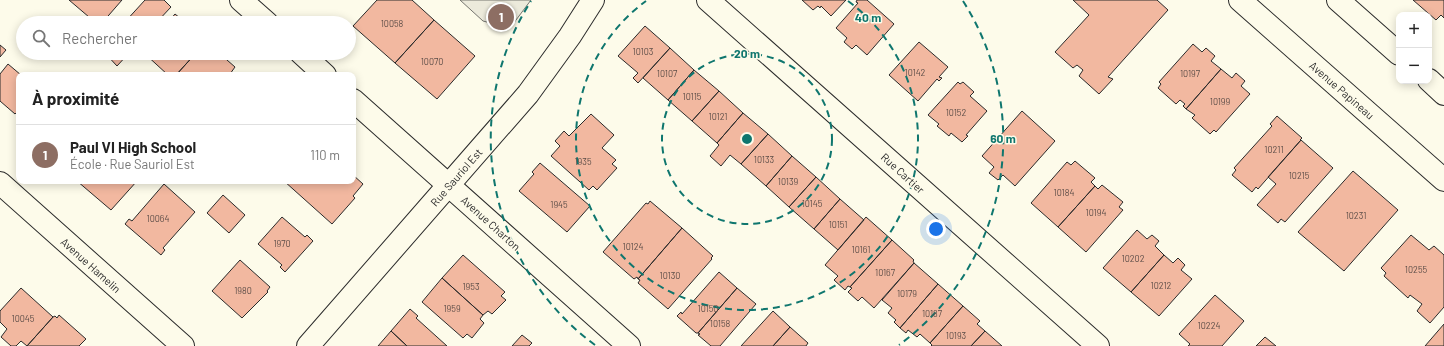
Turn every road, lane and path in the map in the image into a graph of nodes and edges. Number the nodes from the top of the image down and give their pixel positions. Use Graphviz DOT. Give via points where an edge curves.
graph roads {
  1 [pos="241,0"];
  2 [pos="593,0"];
  3 [pos="708,0"];
  4 [pos="1240,0"];
  5 [pos="1338,0"];
  6 [pos="259,16"];
  7 [pos="1396,51"];
  8 [pos="309,60"];
  9 [pos="322,72"];
  10 [pos="1432,83"];
  11 [pos="1444,94"];
  12 [pos="356,103"];
  13 [pos="1444,180"];
  14 [pos="0,183"];
  15 [pos="449,185"];
  16 [pos="183,346"];
  17 [pos="308,346"];
  18 [pos="629,346"];
  19 [pos="1098,346"];
  1 -- 6 [label="street"];
  2 -- 15 [label="street, Rue Sauriol Est" via="528,94"];
  3 -- 19 [label="street, Rue Cartier"];
  4 -- 13 [label="street, Avenue Papineau"];
  5 -- 7 [label="street"];
  8 -- 9 [label="street"];
  10 -- 11 [label="street"];
  12 -- 15 [label="street, Avenue Charton"];
  14 -- 16 [label="street, Avenue Hamelin"];
  15 -- 17 [label="street, Rue Sauriol Est"];
  15 -- 18 [label="street, Avenue Charton"];
}
